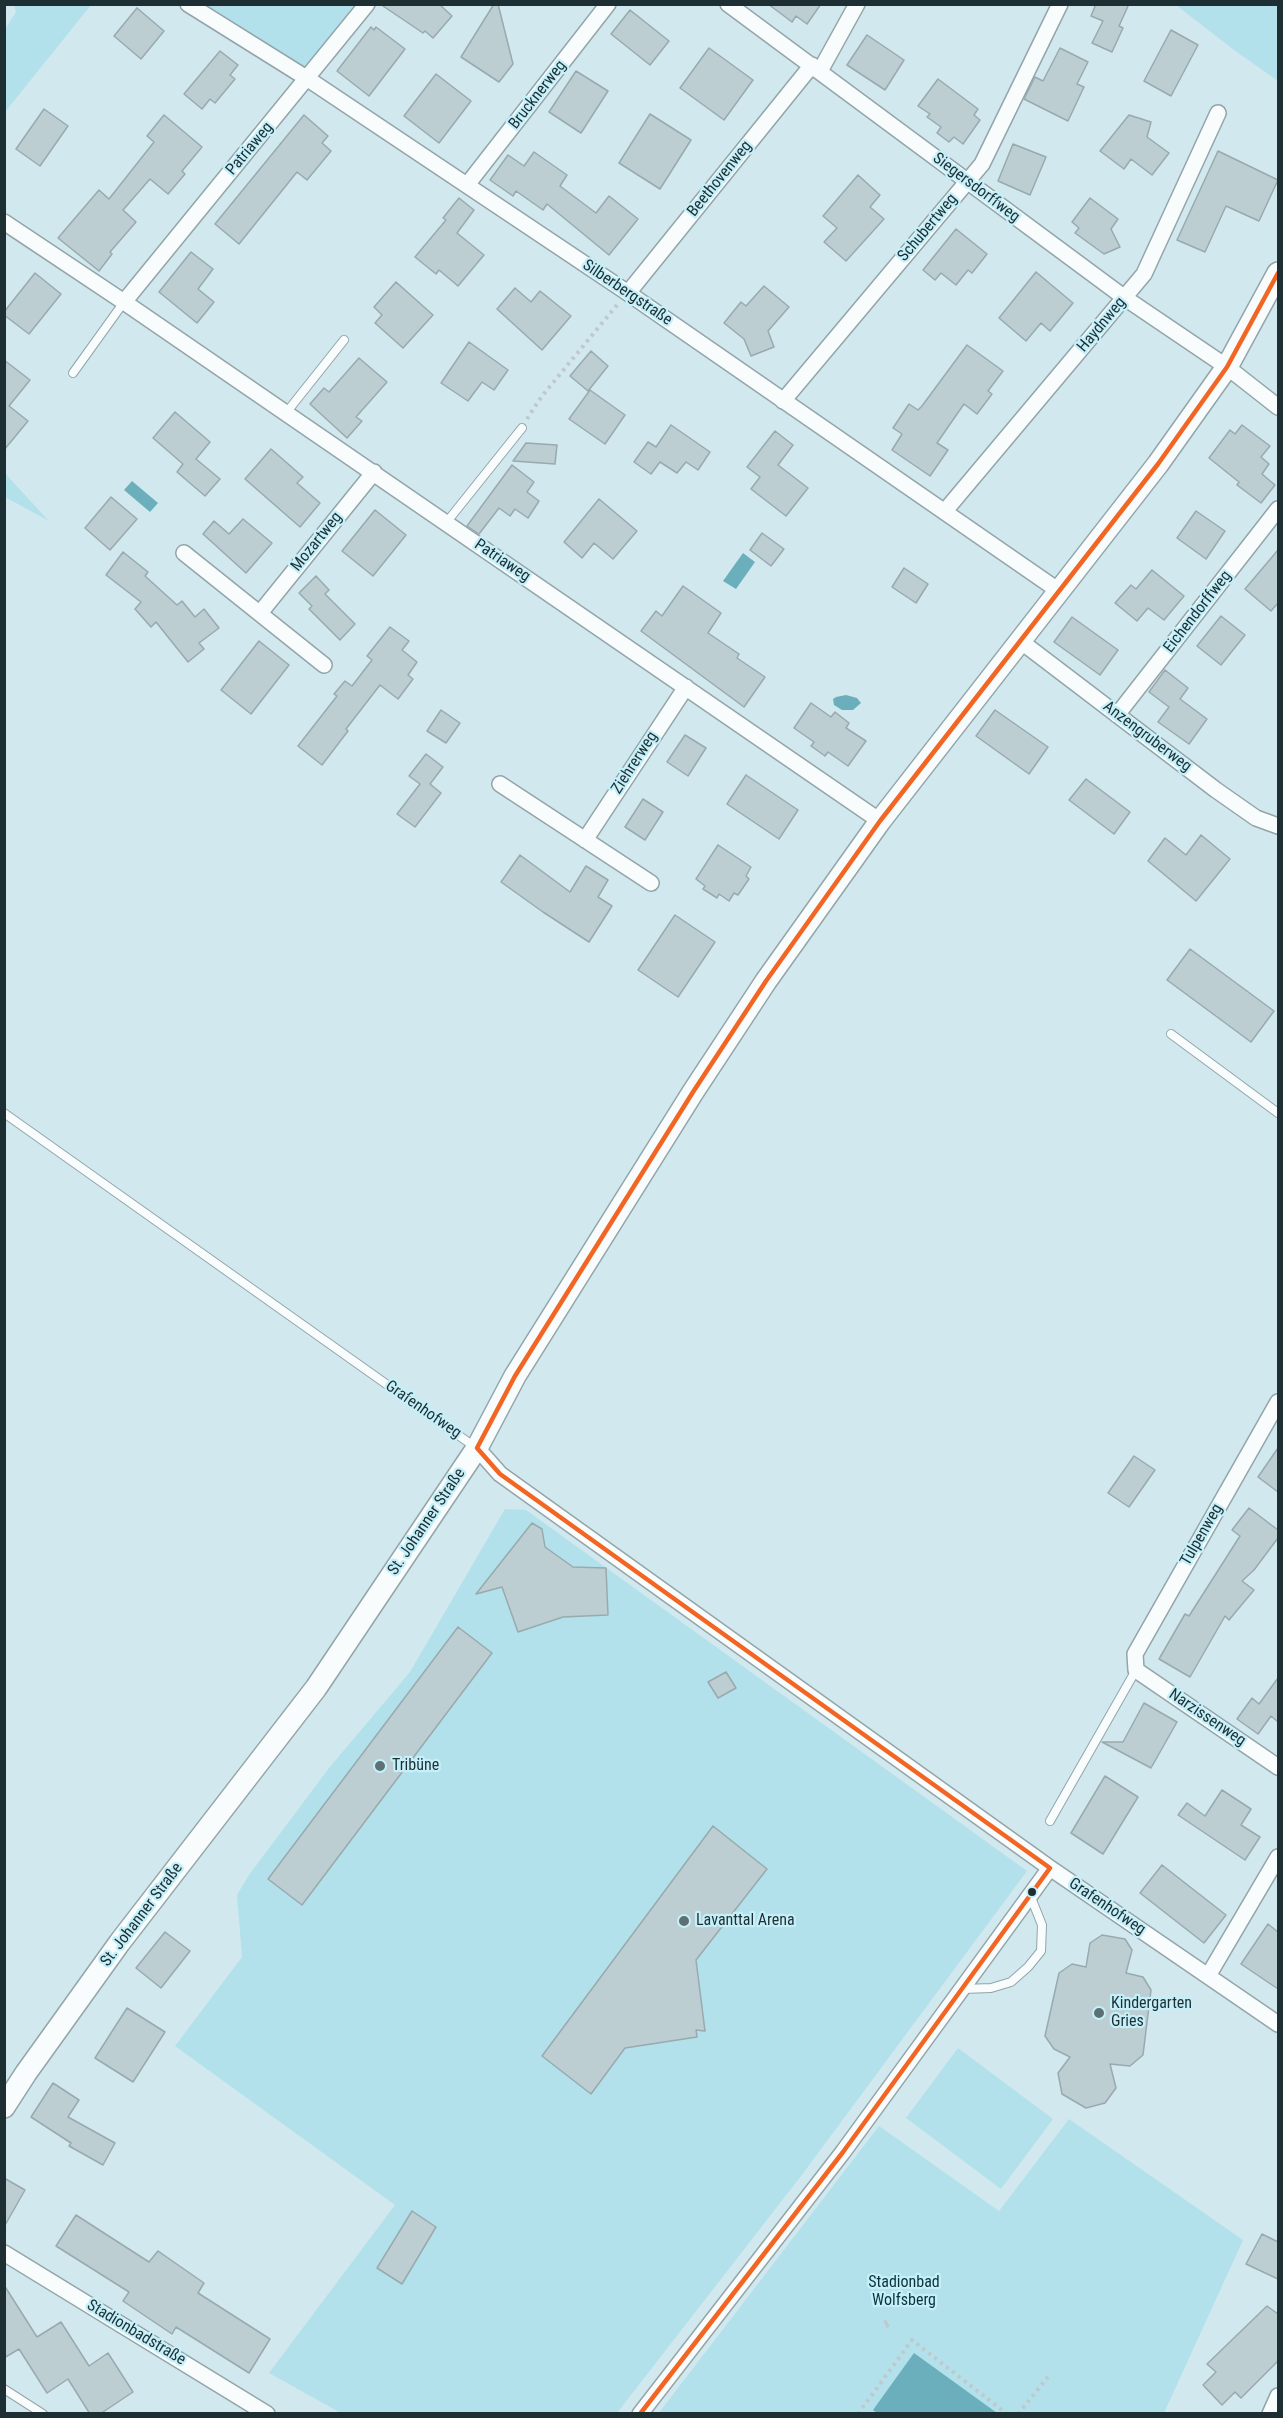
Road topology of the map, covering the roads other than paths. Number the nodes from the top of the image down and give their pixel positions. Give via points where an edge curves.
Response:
1 (188, 4) edge
2 (367, 4) edge
3 (608, 4) edge
4 (728, 4) edge
5 (857, 4) edge
6 (1060, 4) edge
7 (816, 68) junction
8 (308, 79) junction
9 (1218, 113) dead end
10 (967, 181) junction
11 (467, 185) junction
12 (4, 222) edge
13 (1278, 273) edge
14 (628, 293) junction
15 (1125, 298) junction
16 (124, 302) junction
17 (344, 340) dead end
18 (1227, 367) junction
19 (73, 373) dead end
20 (783, 401) junction
21 (1278, 407) edge
22 (286, 412) junction
23 (522, 428) road end
24 (374, 472) junction
25 (1278, 509) edge
26 (945, 511) junction
27 (446, 523) junction
28 (184, 553) dead end
29 (1059, 591) junction
30 (260, 613) junction
31 (1019, 640) junction
32 (324, 665) dead end
33 (686, 687) junction
34 (1117, 715) junction
35 (500, 784) dead end
36 (880, 821) junction
37 (1278, 826) edge
38 (585, 840) junction
39 (651, 883) dead end
40 (1171, 1034) dead end
41 (4, 1113) edge
42 (1278, 1113) edge
43 (1278, 1402) edge
44 (477, 1448) junction
45 (1136, 1670) junction
46 (1278, 1767) edge
47 (1050, 1821) dead end
48 (1278, 1857) edge
49 (1050, 1868) junction
50 (1030, 1895) junction
51 (1208, 1976) junction
52 (963, 1989) junction
53 (1278, 2024) edge
54 (4, 2107) edge
55 (4, 2253) edge
56 (4, 2389) edge
57 (1278, 2397) edge
58 (43, 2414) edge
59 (267, 2414) edge
60 (640, 2414) edge
61 (1270, 2414) edge

1 - 8 street, Silberbergstraße
2 - 8 street, Patriaweg
3 - 11 street, Brucknerweg
4 - 7 street, Siegersdorffweg
5 - 7 street, Beethovenweg
6 - 10 street, Schubertweg via 982,164
7 - 10 street, Siegersdorffweg
7 - 14 street, Beethovenweg
8 - 11 street, Silberbergstraße
8 - 16 street, Patriaweg
9 - 15 street, Haydnweg via 1144,274
10 - 15 street, Siegersdorffweg
10 - 20 street, Schubertweg
11 - 14 street, Silberbergstraße
12 - 16 street, Patriaweg
13 - 18 street, St. Johanner Straße
14 - 20 street, Silberbergstraße
15 - 18 street, Siegersdorffweg
15 - 26 street, Haydnweg
16 - 19 lane
16 - 22 street, Patriaweg
17 - 22 lane
18 - 21 street, Siegersdorffweg
18 - 29 street, St. Johanner Straße
20 - 26 street, Silberbergstraße
22 - 24 street, Patriaweg
23 - 27 lane
24 - 27 street, Patriaweg
24 - 30 street, Mozartweg
25 - 34 street, Eichendorffweg
26 - 29 street, Silberbergstraße
27 - 33 street, Patriaweg
28 - 30 street
29 - 31 street, St. Johanner Straße
30 - 32 street
31 - 34 street, Anzengruberweg
31 - 36 street, St. Johanner Straße
33 - 36 street, Patriaweg
33 - 38 street, Ziehrerweg
34 - 37 street, Anzengruberweg via 1256,818
35 - 38 street
36 - 44 street, St. Johanner Straße via 693,1092 515,1376
38 - 39 street
40 - 42 lane
41 - 44 lane, Grafenhofweg
43 - 45 street, Tulpenweg via 1134,1653
44 - 49 street, Grafenhofweg via 500,1474
44 - 54 street, St. Johanner Straße via 316,1688 120,1942
45 - 46 street, Narzissenweg
45 - 47 lane
48 - 51 street
49 - 50 street
49 - 51 street, Grafenhofweg
50 - 52 street
50 - 52 lane via 1042,1925 1041,1952 1011,1982 991,1988
51 - 53 street, Grafenhofweg
52 - 60 street via 843,2152
55 - 59 street, Stadionbadstraße
56 - 58 lane
57 - 61 street

